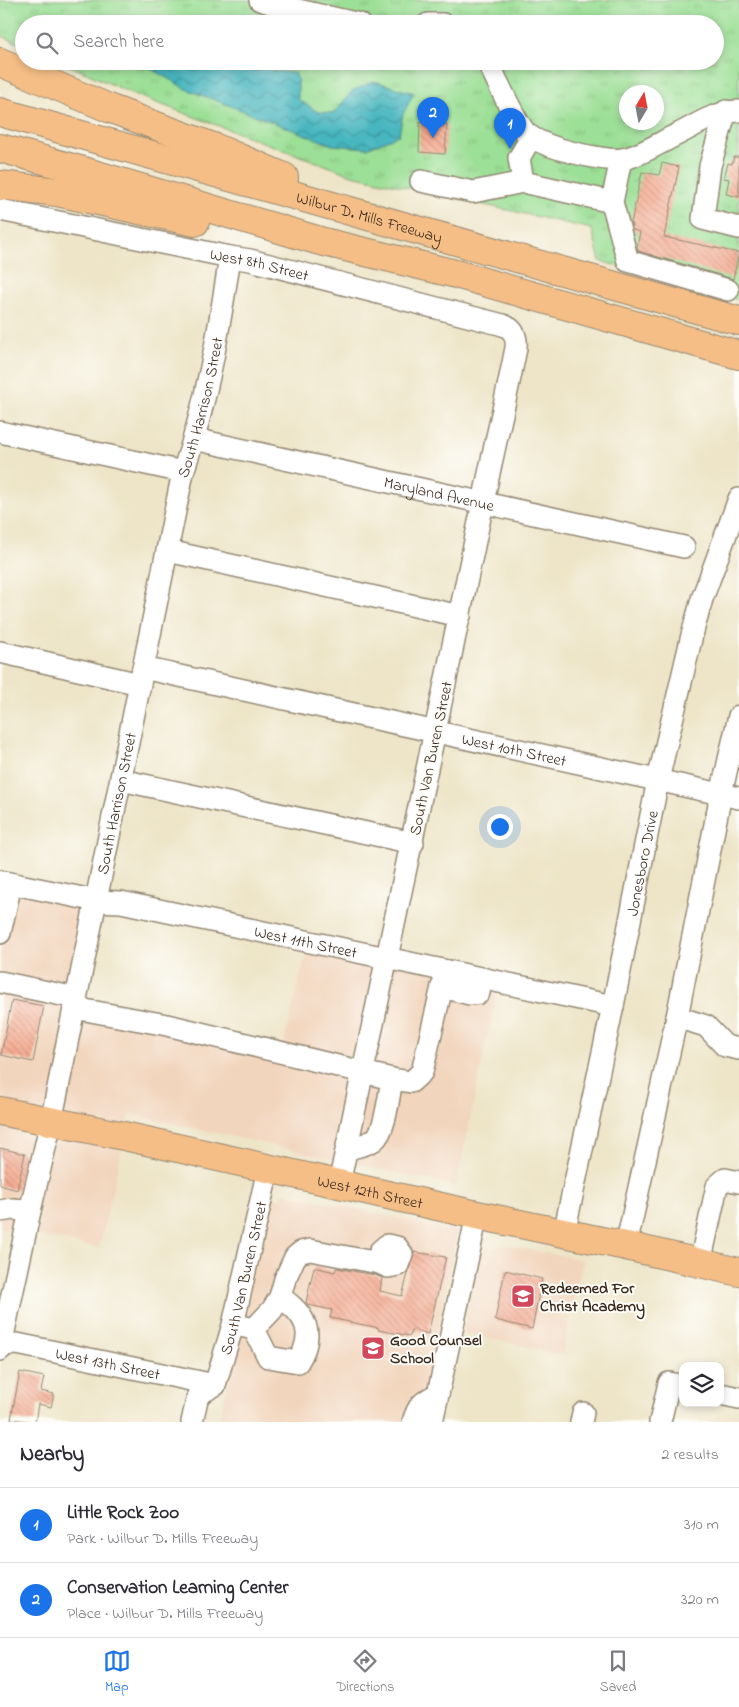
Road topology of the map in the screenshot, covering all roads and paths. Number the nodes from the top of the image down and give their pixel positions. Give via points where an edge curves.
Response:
1 (260, 0) edge
2 (320, 15) edge
3 (0, 62) edge
4 (15, 68) edge
5 (19, 70) edge
6 (492, 70) edge
7 (733, 111) edge
8 (0, 112) edge
9 (531, 137) junction
10 (0, 148) edge
11 (621, 159) junction
12 (421, 181) dead end
13 (523, 182) junction
14 (0, 185) edge
15 (612, 202) junction
16 (0, 210) edge
17 (388, 222) junction
18 (739, 228) edge
19 (320, 241) junction
20 (230, 257) junction
21 (728, 290) dead end
22 (739, 320) edge
23 (514, 333) joint
24 (739, 356) edge
25 (0, 432) edge
26 (194, 439) junction
27 (183, 472) junction
28 (739, 499) edge
29 (483, 503) junction
30 (684, 547) dead end
31 (168, 551) junction
32 (460, 616) junction
33 (0, 652) edge
34 (142, 676) junction
35 (739, 716) edge
36 (436, 732) junction
37 (121, 780) junction
38 (658, 780) junction
39 (730, 796) edge
40 (413, 843) junction
41 (6, 883) edge
42 (97, 901) junction
43 (0, 933) edge
44 (388, 959) junction
45 (445, 979) junction
46 (0, 982) edge
47 (75, 1003) junction
48 (613, 1006) junction
49 (677, 1017) junction
50 (739, 1049) edge
51 (364, 1072) junction
52 (392, 1079) junction
53 (0, 1111) edge
54 (51, 1122) junction
55 (347, 1148) junction
56 (268, 1169) junction
57 (739, 1182) edge
58 (339, 1184) junction
59 (0, 1211) edge
60 (30, 1211) junction
61 (476, 1215) junction
62 (564, 1233) junction
63 (626, 1246) junction
64 (379, 1263) dead end
65 (700, 1263) junction
66 (739, 1272) edge
67 (280, 1297) junction
68 (233, 1325) junction
69 (254, 1329) junction
70 (0, 1347) edge
71 (215, 1385) junction
72 (676, 1385) edge
73 (438, 1394) junction
74 (724, 1395) edge
75 (739, 1398) edge
76 (192, 1422) edge
77 (413, 1422) edge
78 (432, 1422) edge
79 (660, 1422) edge

1 - 2 street
3 - 4 main road
5 - 17 main road via 216,148
6 - 9 street via 518,121
7 - 11 street via 712,116
7 - 18 street via 710,166 703,219
8 - 17 main road, Wilbur D. Mills Freeway
9 - 11 street via 567,151 603,159
9 - 13 street via 520,158
10 - 19 main road, Wilbur D. Mills Freeway
11 - 15 street
12 - 13 street via 473,192
13 - 15 street
14 - 19 main road via 57,192 159,213 260,239
15 - 21 street via 628,261
16 - 20 street, West 8th Street
17 - 22 main road, Wilbur D. Mills Freeway
19 - 24 main road, Wilbur D. Mills Freeway via 456,274
20 - 23 street, West 8th Street via 301,272 503,325
20 - 26 street, South Harrison Street via 219,331
23 - 29 street, South Van Buren Street via 516,348
25 - 27 street
26 - 27 street, South Harrison Street
26 - 29 street, Maryland Avenue
27 - 31 street, South Harrison Street
28 - 38 street, Jonesboro Drive via 702,599
29 - 30 street, Maryland Avenue
29 - 32 street, South Van Buren Street
31 - 32 street
31 - 34 street, South Harrison Street
32 - 36 street, South Van Buren Street
33 - 34 street, West 10th Street
34 - 36 street, West 10th Street
34 - 37 street, South Harrison Street
35 - 39 street
36 - 38 street, West 10th Street
36 - 40 street, South Van Buren Street
37 - 40 street
37 - 42 street, South Harrison Street
38 - 39 street, West 10th Street
38 - 48 street, Jonesboro Drive
39 - 49 street
40 - 44 street, South Van Buren Street
41 - 42 street, West 11th Street
41 - 43 street
42 - 44 street, West 11th Street via 121,902
42 - 47 street, South Harrison Street
44 - 45 street, West 11th Street
44 - 51 street, South Van Buren Street
45 - 48 street, West 11th Street via 482,978
45 - 52 street via 422,1072 411,1082
46 - 47 street
47 - 51 street
47 - 54 street, South Harrison Street
48 - 62 street, Jonesboro Drive
49 - 50 street via 706,1026 725,1046
49 - 63 street
51 - 52 street
51 - 55 street, South Van Buren Street
52 - 55 street via 382,1130 375,1139
53 - 54 main road, West 12th Street
54 - 56 main road, West 12th Street
54 - 60 street, South Harrison Street
55 - 58 street, South Van Buren Street
56 - 58 main road, West 12th Street
56 - 68 street, South Van Buren Street
57 - 65 street via 725,1179 717,1186
58 - 61 main road, West 12th Street
59 - 60 street
60 - 70 street, South Harrison Street
61 - 62 main road, West 12th Street
61 - 73 street
62 - 63 main road, West 12th Street
63 - 65 main road, West 12th Street
64 - 67 street via 310,1250 301,1252 295,1257
65 - 66 main road, West 12th Street
67 - 69 street
67 - 69 street via 294,1306 306,1323 306,1345 298,1362 268,1357
68 - 69 street
68 - 71 street, South Van Buren Street
70 - 71 street, West 13th Street via 17,1344
71 - 76 street via 198,1395
72 - 79 street
73 - 77 street via 420,1405
73 - 78 street
74 - 75 street

